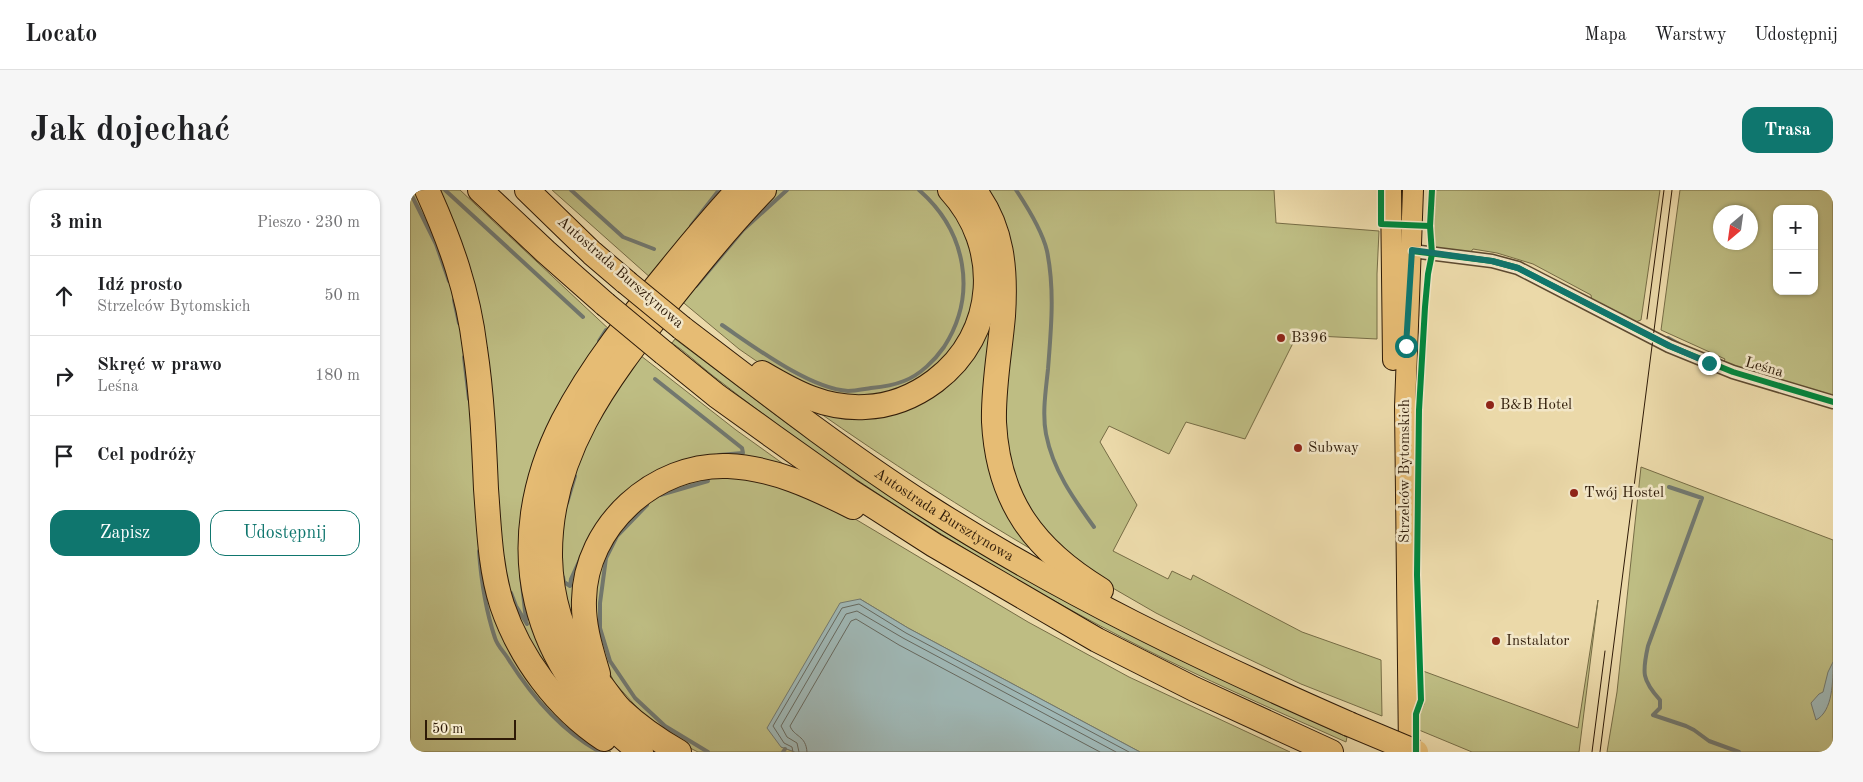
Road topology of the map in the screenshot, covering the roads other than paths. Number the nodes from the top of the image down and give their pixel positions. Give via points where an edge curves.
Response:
1 (427, 190) edge
2 (480, 190) edge
3 (527, 190) edge
4 (738, 190) edge
5 (764, 190) edge
6 (950, 190) edge
7 (974, 190) edge
8 (1391, 190) edge
9 (1414, 190) edge
10 (1412, 250) junction
11 (682, 328) junction
12 (1833, 402) edge
13 (934, 545) junction
14 (1178, 645) junction
15 (601, 685) junction
16 (626, 752) edge
17 (641, 752) edge
18 (679, 752) edge
19 (1331, 752) edge
20 (1396, 752) edge
21 (1409, 752) edge
22 (1416, 752) edge

1 - 16 highway via 450,242 469,313 479,382 492,552 502,605 518,641 540,677 580,720
2 - 13 highway, Autostrada Bursztynowa, bridge via 605,304 718,396 850,491
3 - 11 highway, Autostrada Bursztynowa, bridge via 592,252
4 - 17 highway via 658,283 595,368 552,447 535,506 532,570 539,612 551,646 581,696 608,725
5 - 15 highway via 625,357 592,408 569,454 553,510 550,575 554,599 571,646
6 - 11 highway via 975,227 983,251 985,302 961,356 946,373 910,397 866,407 832,405 799,394
7 - 14 highway via 997,232 1003,257 1004,304 994,422 998,456 1009,493 1028,526 1050,553 1073,573 1144,616
8 - 20 main road, Strzelców Bytomskich
9 - 10 main road, Strzelców Bytomskich
10 - 12 street, Leśna via 1492,261 1518,268 1670,346 1733,372
10 - 21 main road, Strzelców Bytomskich via 1405,417
11 - 14 highway, Autostrada Bursztynowa via 823,436 924,505 1025,566
13 - 15 highway via 826,494 761,470 726,466 690,470 663,480 621,512 601,539 590,564 584,620
13 - 19 highway, Autostrada Bursztynowa via 1097,640
14 - 22 highway, Autostrada Bursztynowa, bridge
15 - 18 highway via 620,709

